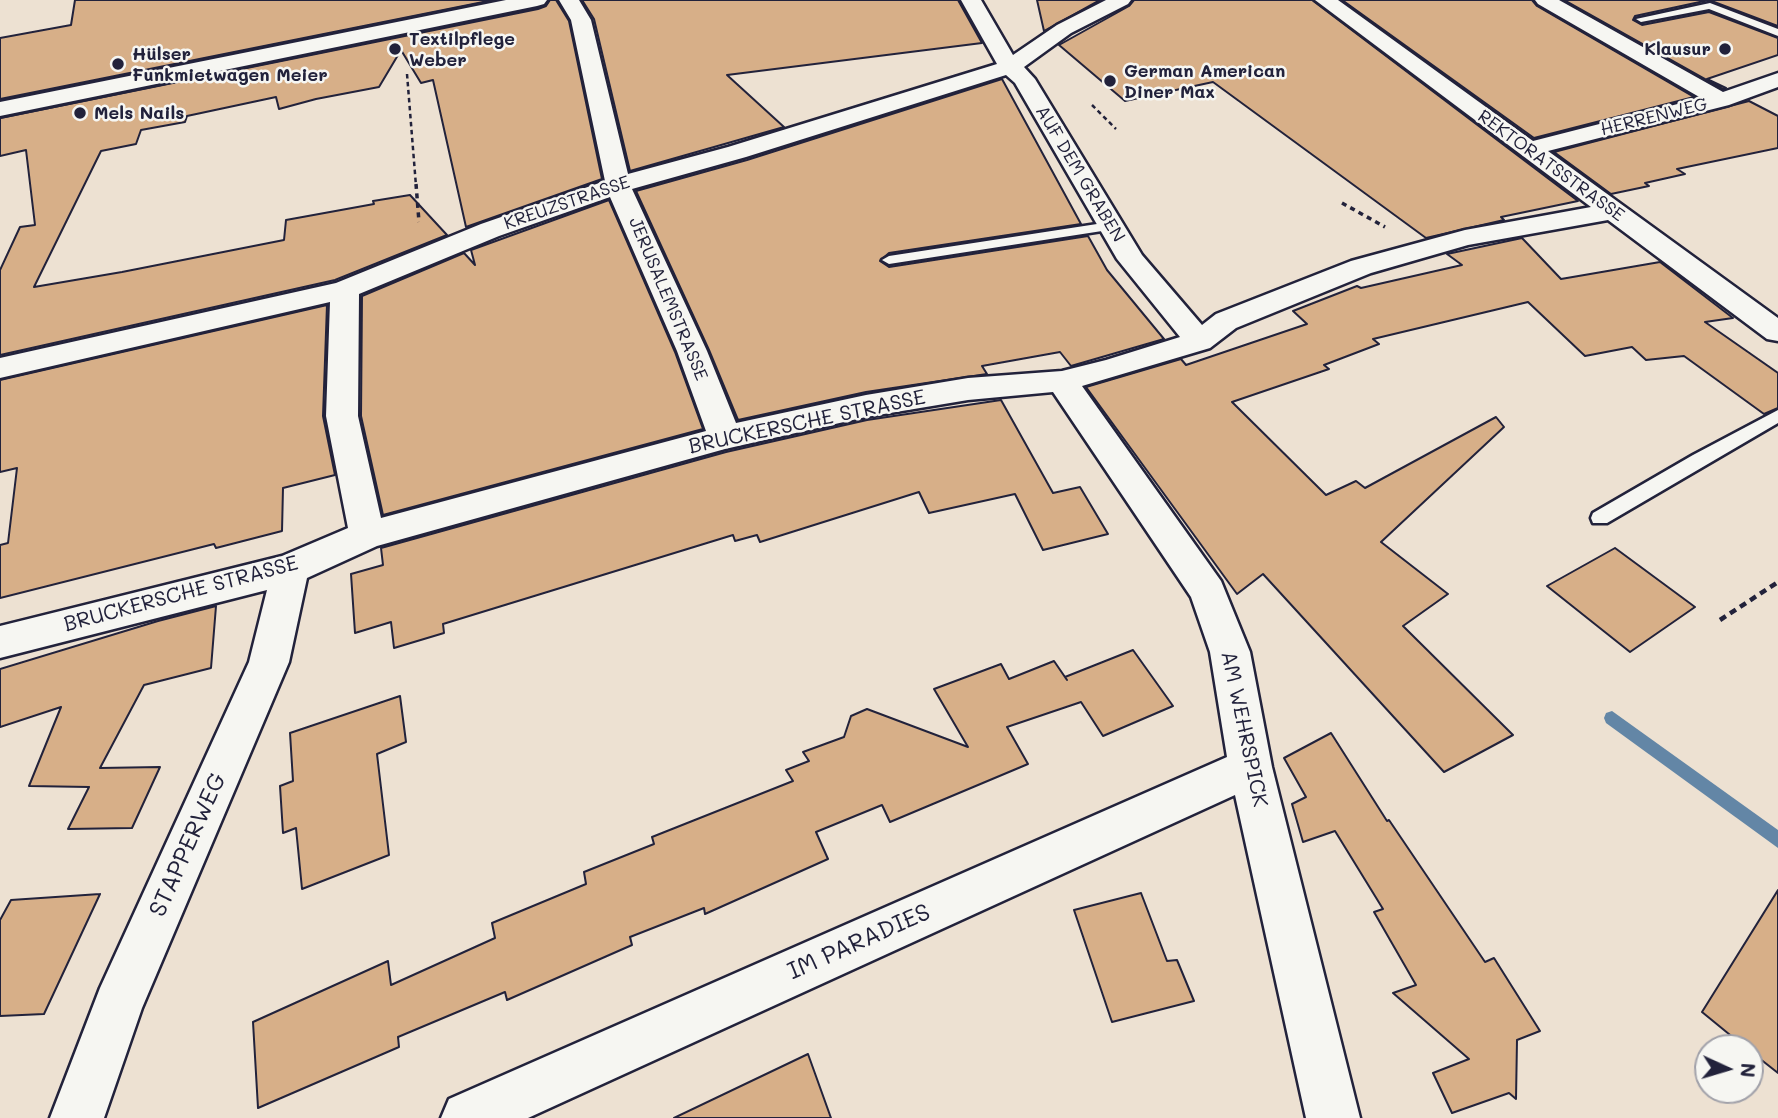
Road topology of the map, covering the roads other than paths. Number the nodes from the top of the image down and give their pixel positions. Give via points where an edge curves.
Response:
1 (537, 0) edge
2 (569, 0) edge
3 (971, 0) edge
4 (1121, 0) edge
5 (1545, 0) edge
6 (1364, 1) edge
7 (1327, 2) edge
8 (1641, 19) dead end
9 (1778, 33) edge
10 (1010, 66) junction
11 (1778, 80) edge
12 (1721, 100) junction
13 (0, 109) edge
14 (1528, 149) junction
15 (618, 185) junction
16 (1612, 211) junction
17 (1110, 226) junction
18 (889, 260) dead end
19 (345, 290) junction
20 (1778, 332) edge
21 (1199, 341) junction
22 (0, 368) edge
23 (1062, 380) junction
24 (1778, 416) edge
25 (725, 438) junction
26 (1600, 518) dead end
27 (367, 535) junction
28 (290, 569) junction
29 (0, 642) edge
30 (1250, 767) junction
31 (77, 1118) edge
32 (468, 1118) edge
33 (1333, 1118) edge

1 - 13 street
2 - 15 street, JERUSALEMSTRASSE via 581,20
3 - 10 street, AUF DEM GRABEN
4 - 10 street, KREUZSTRASSE via 1064,29
5 - 12 street
6 - 7 street
7 - 14 street, REKTORATSSTRASSE
8 - 9 lane via 1710,6
10 - 15 street, KREUZSTRASSE
10 - 17 street, AUF DEM GRABEN via 1024,79
11 - 12 street, HERRENWEG
12 - 14 street, HERRENWEG
14 - 16 street, REKTORATSSTRASSE
15 - 19 street, KREUZSTRASSE via 490,230
15 - 25 street, JERUSALEMSTRASSE
16 - 20 street, REKTORATSSTRASSE
16 - 21 street, BRUCKERSCHE STRASSE via 1465,238 1361,267 1226,321
17 - 18 lane
17 - 21 street, AUF DEM GRABEN via 1147,281
19 - 22 street, KREUZSTRASSE
19 - 27 street via 342,416
21 - 23 street, BRUCKERSCHE STRASSE
23 - 25 street, BRUCKERSCHE STRASSE via 866,406
23 - 30 street, AM WEHRSPICK via 1208,592 1230,652
24 - 26 lane
25 - 27 street, BRUCKERSCHE STRASSE
27 - 28 street, BRUCKERSCHE STRASSE
28 - 29 street, BRUCKERSCHE STRASSE
28 - 31 street, STAPPERWEG via 269,662 118,1006
30 - 32 street, IM PARADIES
30 - 33 street, AM WEHRSPICK

